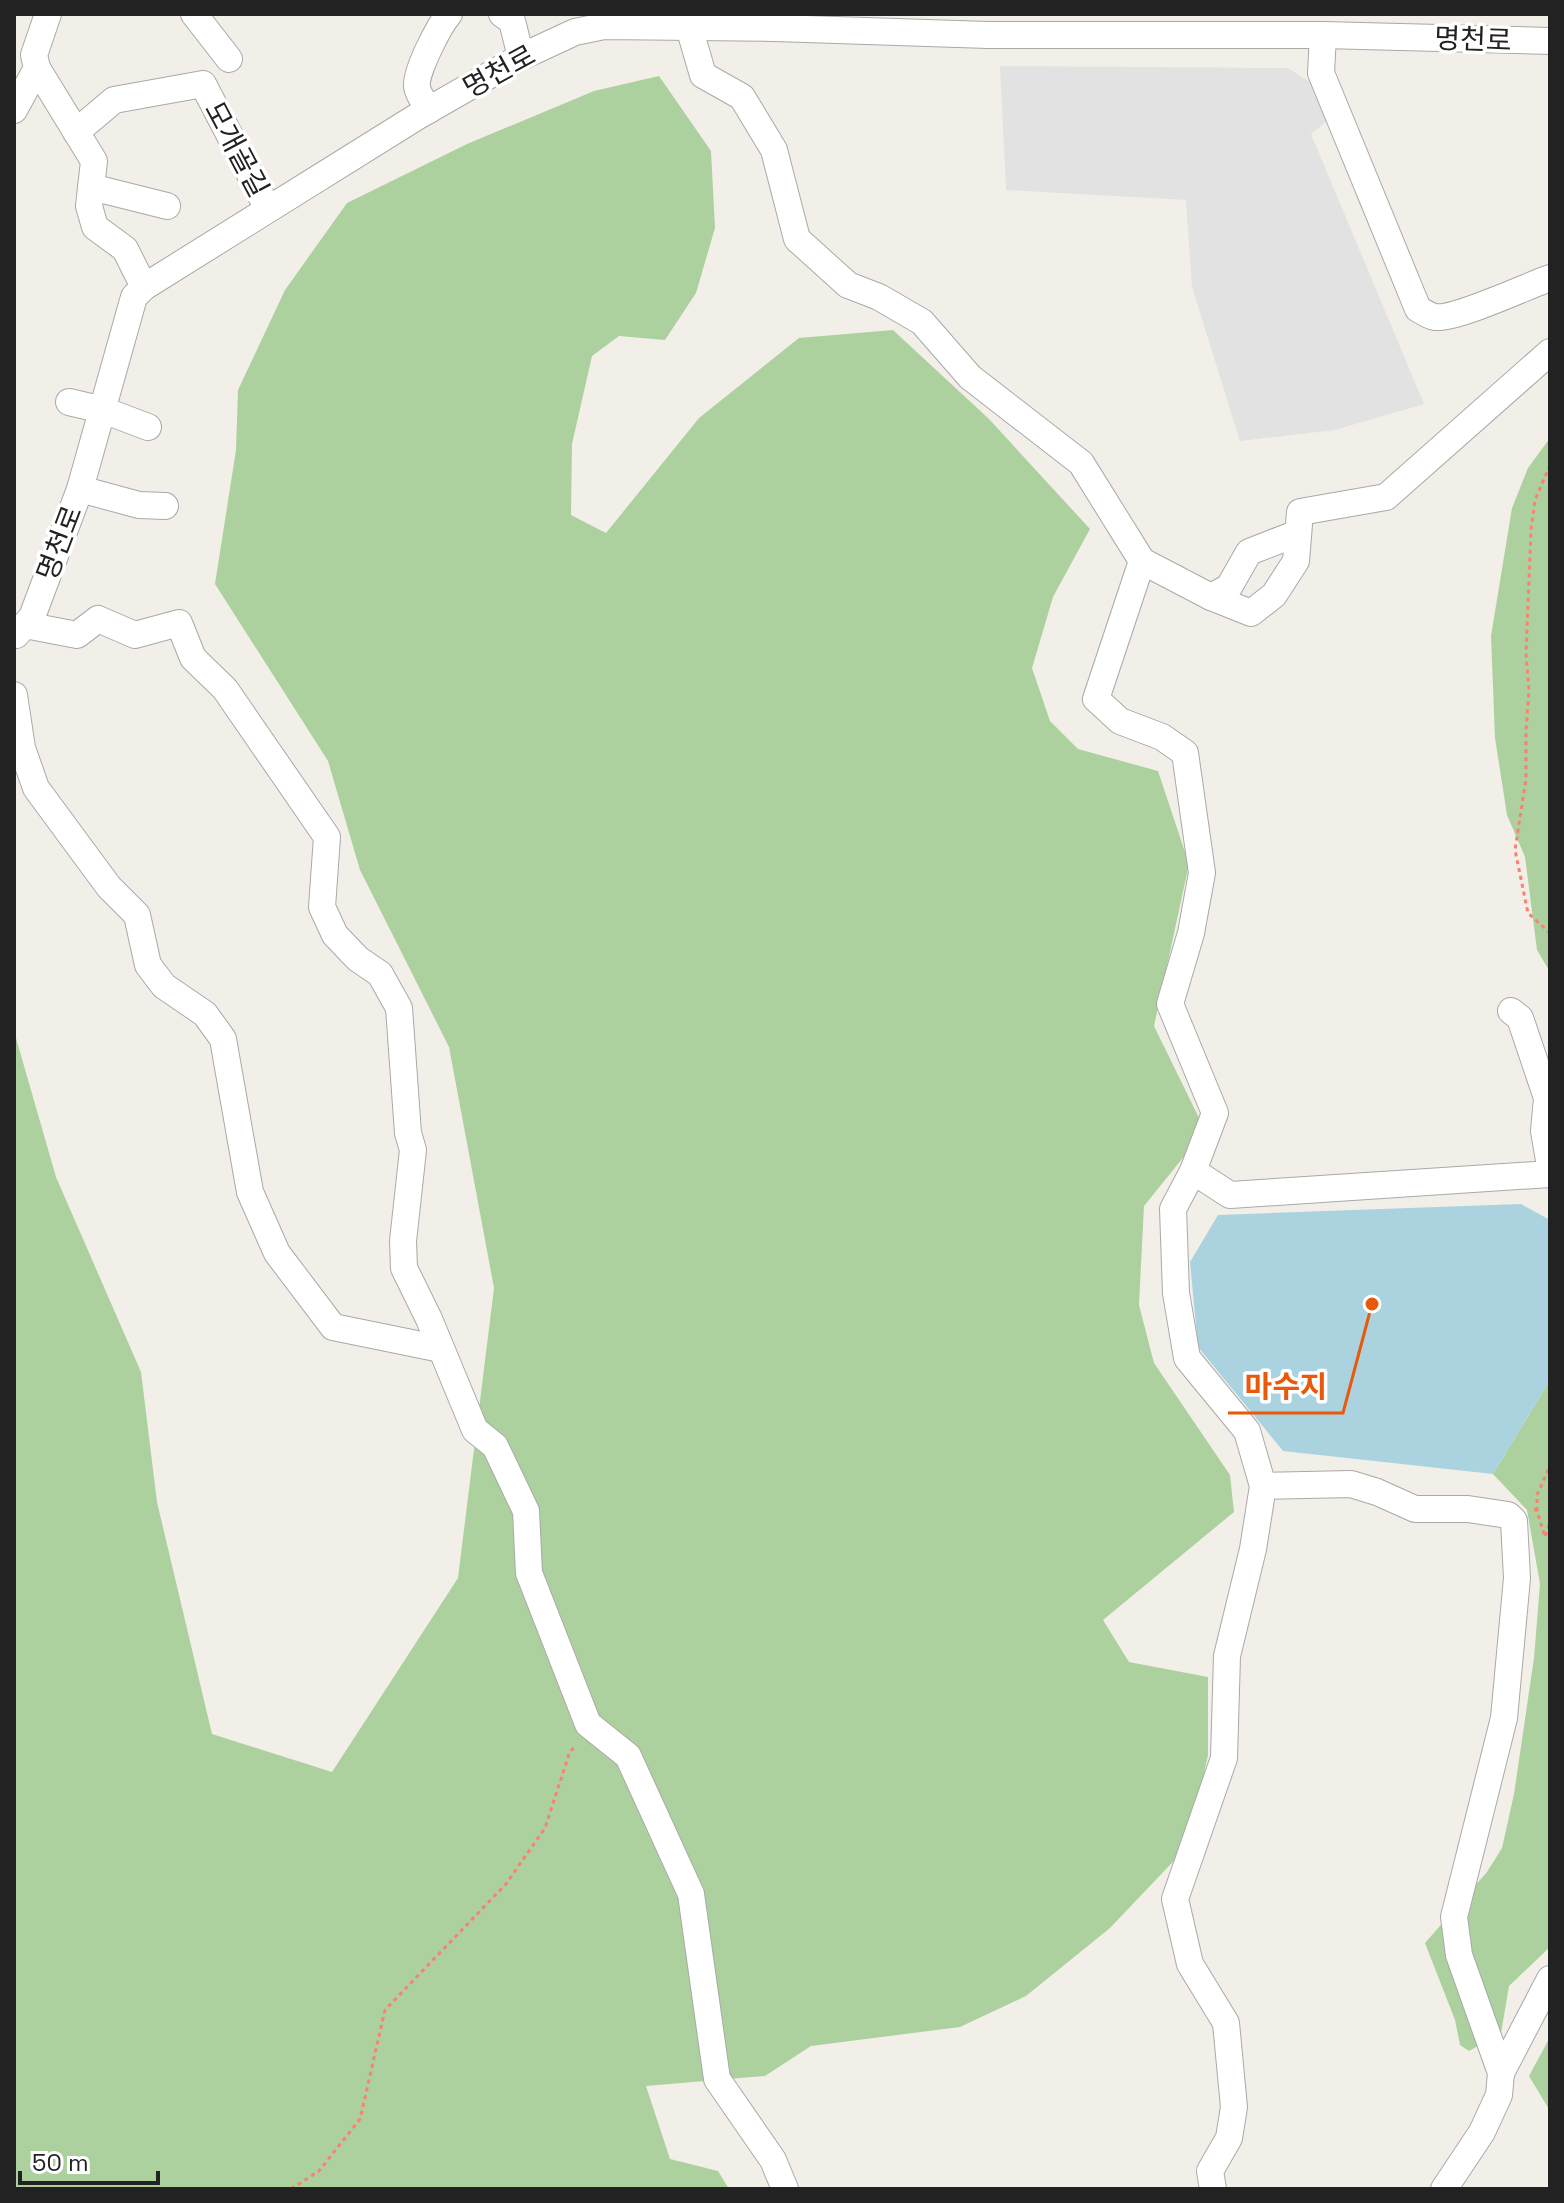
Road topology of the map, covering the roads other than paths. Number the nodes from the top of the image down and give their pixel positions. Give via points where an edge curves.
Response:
1 (48, 14) edge
2 (194, 14) edge
3 (449, 14) edge
4 (502, 14) edge
5 (953, 24) edge
6 (1040, 25) edge
7 (689, 27) junction
8 (1323, 35) junction
9 (1550, 41) edge
10 (521, 57) junction
11 (229, 59) dead end
12 (37, 68) junction
13 (14, 110) edge
14 (429, 110) junction
15 (76, 132) junction
16 (91, 187) junction
17 (167, 206) dead end
18 (268, 209) junction
19 (1550, 278) edge
20 (144, 287) junction
21 (1550, 352) edge
22 (69, 402) dead end
23 (103, 410) junction
24 (148, 427) dead end
25 (80, 489) junction
26 (165, 506) dead end
27 (1298, 533) junction
28 (1142, 561) junction
29 (1211, 597) junction
30 (21, 620) edge
31 (14, 695) edge
32 (1511, 1011) dead end
33 (1550, 1166) edge
34 (1193, 1171) junction
35 (1550, 1174) edge
36 (441, 1349) junction
37 (1263, 1486) junction
38 (1550, 1979) edge
39 (1501, 2073) junction
40 (785, 2189) edge
41 (1213, 2189) edge
42 (1444, 2189) edge

1 - 12 street via 34,55
2 - 11 street, 모개골길
3 - 14 street via 429,48 416,88
4 - 10 street via 512,21
5 - 6 street, 명천로
5 - 7 street, 명천로
6 - 8 street, 명천로
7 - 10 street, 명천로 via 604,26 575,32
7 - 28 street via 703,75 742,97 774,150 797,239 848,285 922,322 970,377 1081,463
8 - 9 street, 명천로
8 - 19 street via 1321,73 1418,309 1443,317
10 - 14 street, 명천로
12 - 13 street
12 - 15 street
14 - 18 street, 명천로
15 - 16 street via 94,161
15 - 18 street, 모개골길 via 114,100 203,84
16 - 17 street
16 - 20 street via 95,227 125,249
18 - 20 street, 명천로
20 - 23 street, 명천로 via 134,297
21 - 27 street via 1386,497 1300,512
22 - 23 street
23 - 24 street
23 - 25 street, 명천로
25 - 26 street, 명천로 via 139,505
25 - 30 street, 명천로
27 - 29 street via 1249,552 1229,587
27 - 29 street via 1296,561 1274,595 1251,613
28 - 29 street
28 - 34 street via 1096,699 1120,721 1162,737 1185,753 1202,873 1170,1004 1215,1113
30 - 36 street via 77,635 98,619 135,635 179,623 193,658 225,689 327,837 322,907 335,935 380,974 399,1008 413,1150 404,1268
31 - 36 street via 22,748 36,788 109,887 137,915 148,965 164,986 205,1014 223,1039 250,1192 277,1253 333,1327
32 - 33 street via 1520,1018 1547,1098 1544,1131
34 - 35 street via 1230,1195
34 - 37 street via 1173,1209 1176,1293 1187,1358 1247,1431
36 - 40 street via 475,1430 495,1446 526,1511 529,1573 588,1724 628,1756 691,1894 717,2079 773,2160
37 - 39 street via 1351,1484 1415,1509 1468,1509 1508,1515 1514,1521 1517,1578 1504,1718 1454,1917 1459,1955
37 - 41 street via 1227,1656 1224,1758 1175,1899 1190,1964 1226,2023 1234,2107 1229,2138 1210,2171
38 - 39 street
39 - 42 street via 1499,2095 1482,2132

